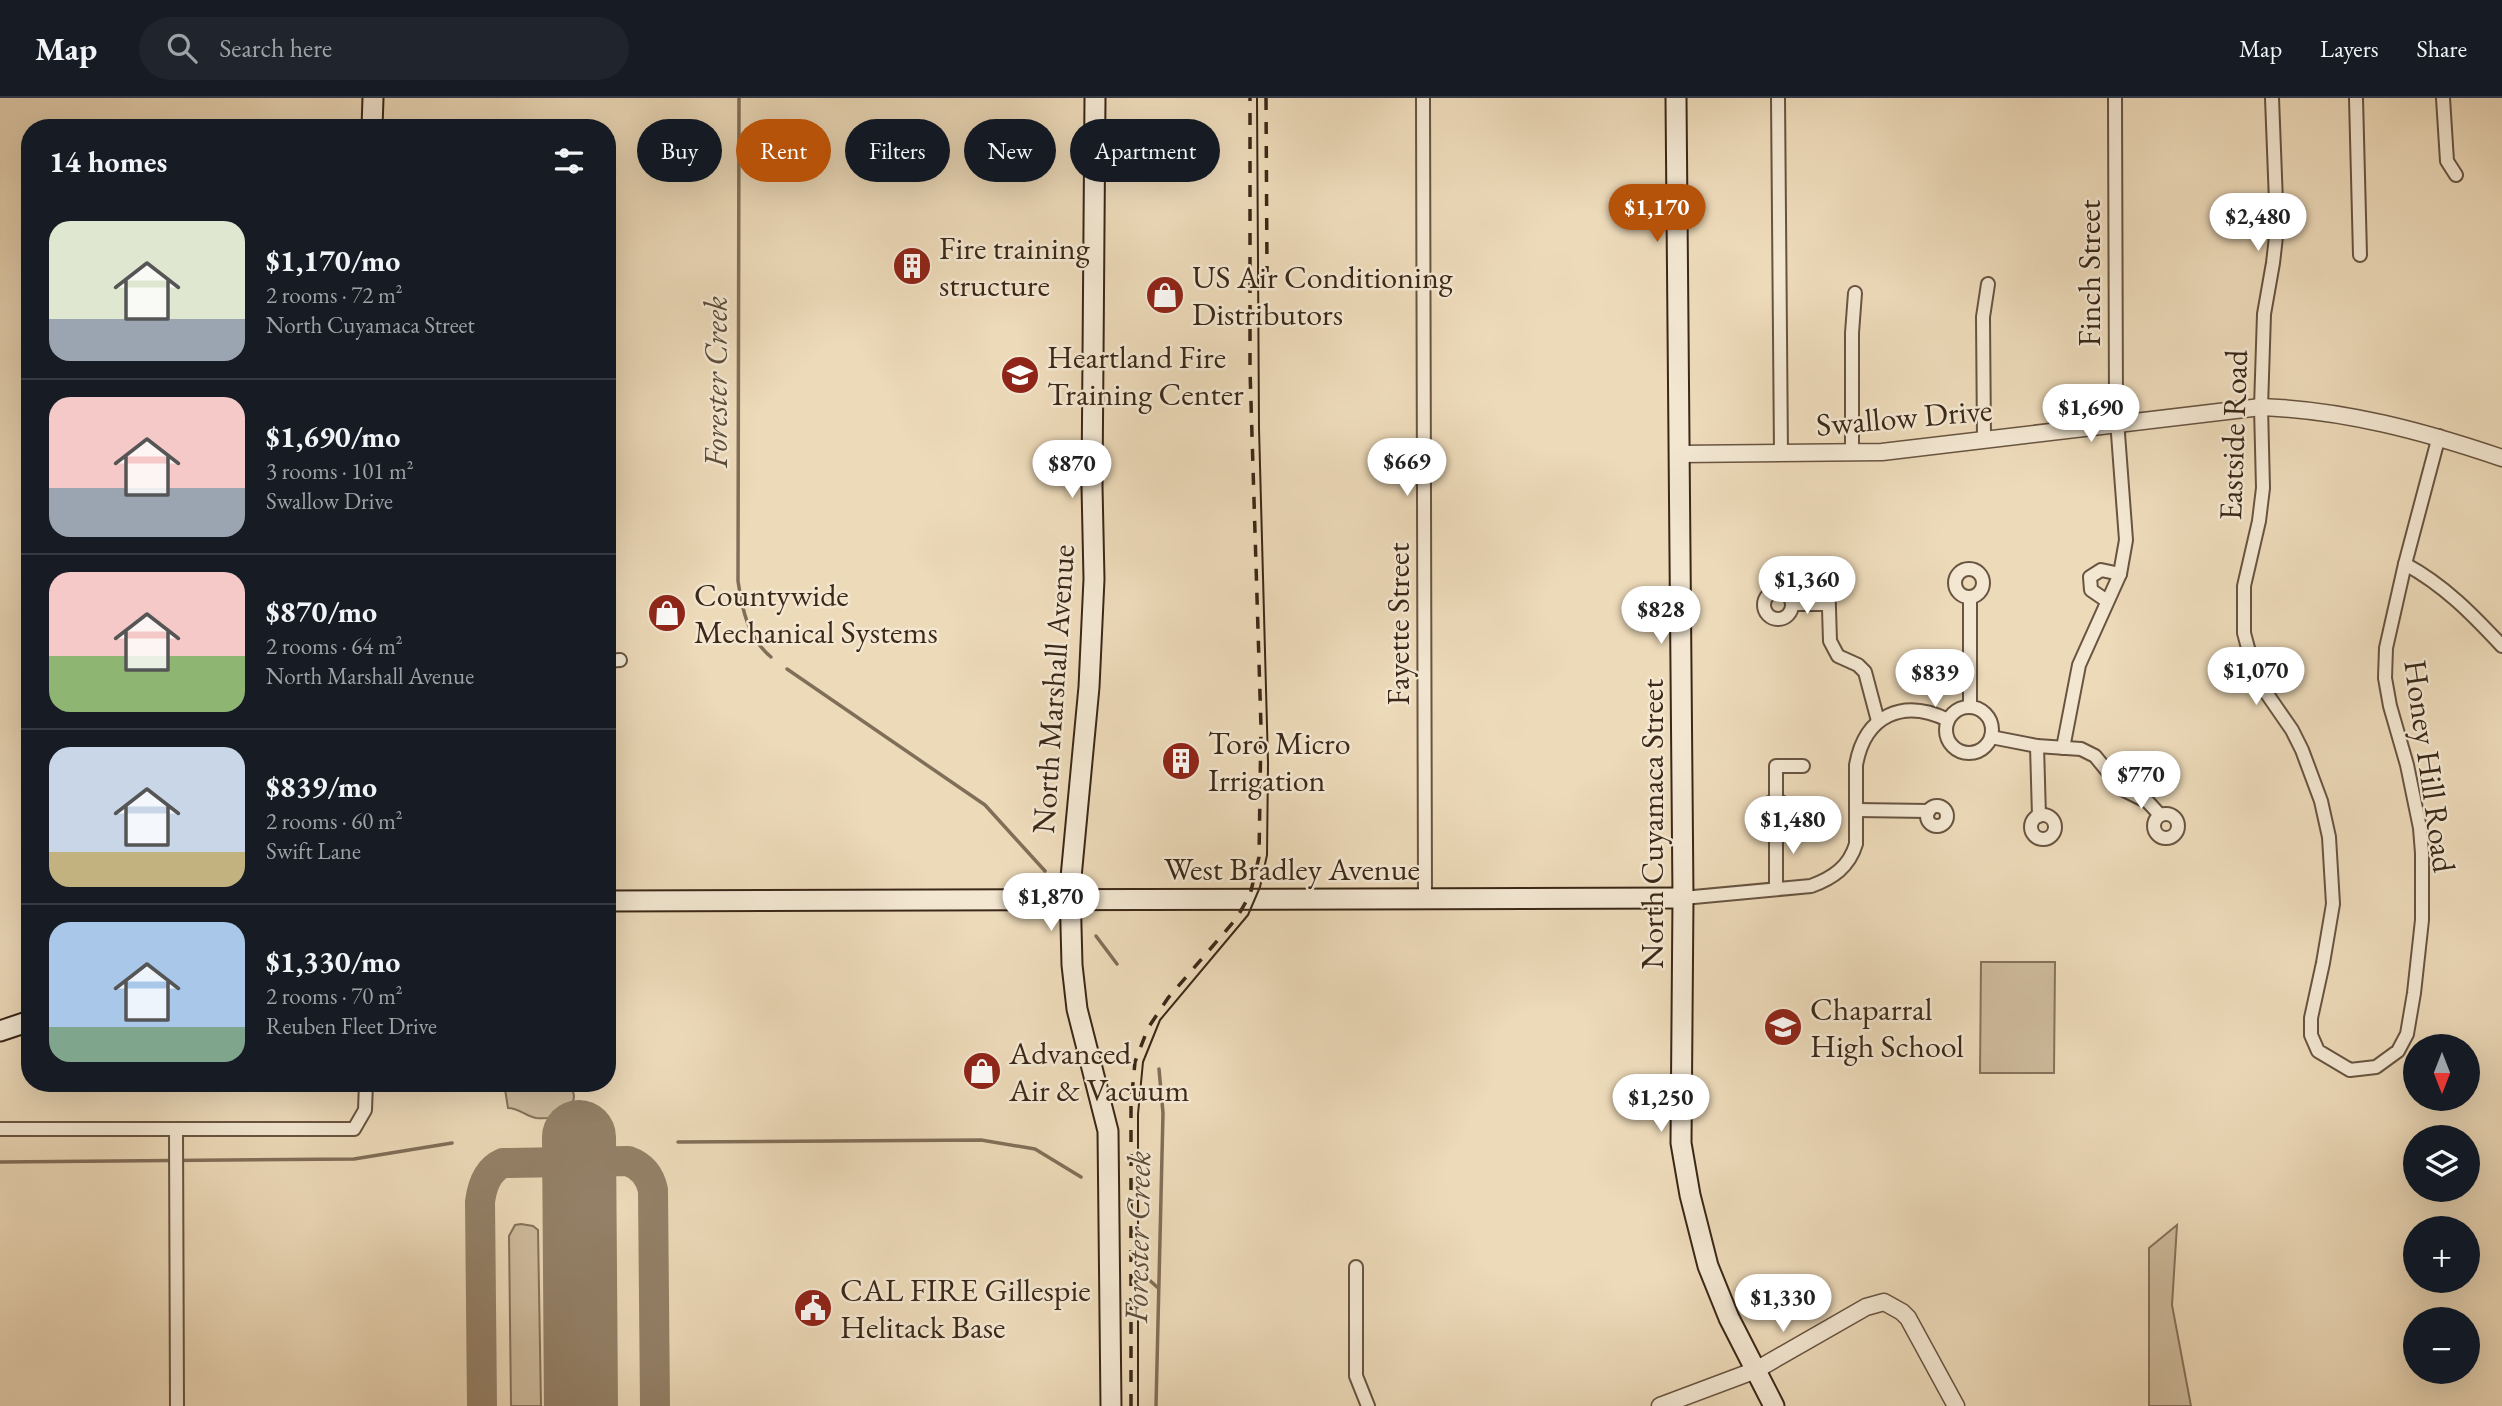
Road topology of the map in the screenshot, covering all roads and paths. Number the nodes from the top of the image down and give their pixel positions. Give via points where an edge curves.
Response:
1 (373, 98) edge
2 (1095, 98) edge
3 (1423, 98) edge
4 (1676, 98) edge
5 (1778, 98) edge
6 (2115, 98) edge
7 (2272, 98) edge
8 (2356, 98) edge
9 (2443, 98) edge
10 (372, 119) edge
11 (2456, 175) dead end
12 (2360, 255) dead end
13 (1988, 284) dead end
14 (1855, 293) dead end
15 (2261, 407) junction
16 (2117, 423) junction
17 (2439, 436) junction
18 (1984, 439) junction
19 (1852, 453) junction
20 (1680, 454) junction
21 (1781, 454) junction
22 (2502, 458) edge
23 (2405, 564) junction
24 (2120, 574) junction
25 (1828, 576) dead end
26 (1970, 597) dead end
27 (2107, 601) junction
28 (1793, 604) dead end
29 (1828, 604) junction
30 (2502, 646) edge
31 (1970, 707) junction
32 (1948, 720) junction
33 (1878, 721) junction
34 (1991, 737) junction
35 (2037, 746) junction
36 (2063, 748) junction
37 (1803, 766) dead end
38 (1857, 810) junction
39 (1929, 811) dead end
40 (2160, 815) dead end
41 (2039, 816) dead end
42 (1776, 889) junction
43 (1683, 898) junction
44 (1425, 899) junction
45 (1070, 900) junction
46 (616, 901) edge
47 (2314, 1004) joint
48 (21, 1024) edge
49 (0, 1031) edge
50 (366, 1092) edge
51 (0, 1129) edge
52 (176, 1131) junction
53 (1356, 1267) dead end
54 (1756, 1370) junction
55 (177, 1406) edge
56 (1111, 1406) edge
57 (1368, 1406) edge
58 (1660, 1406) edge
59 (1774, 1406) edge
60 (1956, 1406) edge

1 - 10 main road
2 - 45 main road, North Marshall Avenue via 1094,579
3 - 44 street, Fayette Street
4 - 20 main road, North Cuyamaca Street
5 - 21 street
6 - 16 street, Finch Street
7 - 15 street, Eastside Road via 2277,228 2264,314
8 - 12 street
9 - 11 street via 2445,154
13 - 18 street via 1983,317
14 - 19 street
15 - 16 street, Swallow Drive
15 - 17 street, Swallow Drive via 2344,414
15 - 47 street, Eastside Road via 2263,488 2244,586 2244,633 2265,691 2302,750 2329,837 2333,904
16 - 18 street, Swallow Drive
16 - 24 street, Finch Street via 2126,540
17 - 22 street, Swallow Drive
17 - 23 street, Honey Hill Road
18 - 19 street, Swallow Drive
19 - 21 street, Swallow Drive
20 - 21 street, Swallow Drive
20 - 43 main road, North Cuyamaca Street
23 - 30 street via 2464,606
23 - 47 street, Honey Hill Road via 2386,648 2385,678 2407,765 2422,853 2422,920 2407,1034 2398,1051 2384,1063 2350,1070 2318,1051 2311,1027
24 - 27 street, Finch Street
24 - 27 street via 2101,569 2090,577 2091,590
25 - 29 street
26 - 31 street
27 - 36 street, Finch Street via 2079,664
28 - 29 street
29 - 33 street via 1830,641 1838,656 1865,672
31 - 32 street via 1957,710
31 - 34 street via 1987,716
32 - 33 street via 1918,709
32 - 34 street via 1948,742 1961,752 1976,753
33 - 38 street via 1858,753
34 - 35 street
35 - 36 street
35 - 41 street
36 - 40 street via 2095,756 2122,789 2148,802
37 - 42 street via 1776,766 1776,801 1765,812 1776,823
38 - 39 street
38 - 42 street via 1856,844 1843,869 1811,886
42 - 43 street
43 - 44 main road, West Bradley Avenue
43 - 54 main road, North Cuyamaca Street via 1681,1143 1708,1266
44 - 45 main road, West Bradley Avenue
45 - 46 main road, West Bradley Avenue
45 - 56 main road, North Marshall Avenue via 1077,1009 1108,1131
48 - 49 main road
50 - 52 street via 365,1110 354,1129
51 - 52 street
52 - 55 street
53 - 57 street via 1356,1376
54 - 58 street
54 - 59 main road, North Cuyamaca Street
54 - 60 street via 1866,1307 1884,1302 1908,1318

